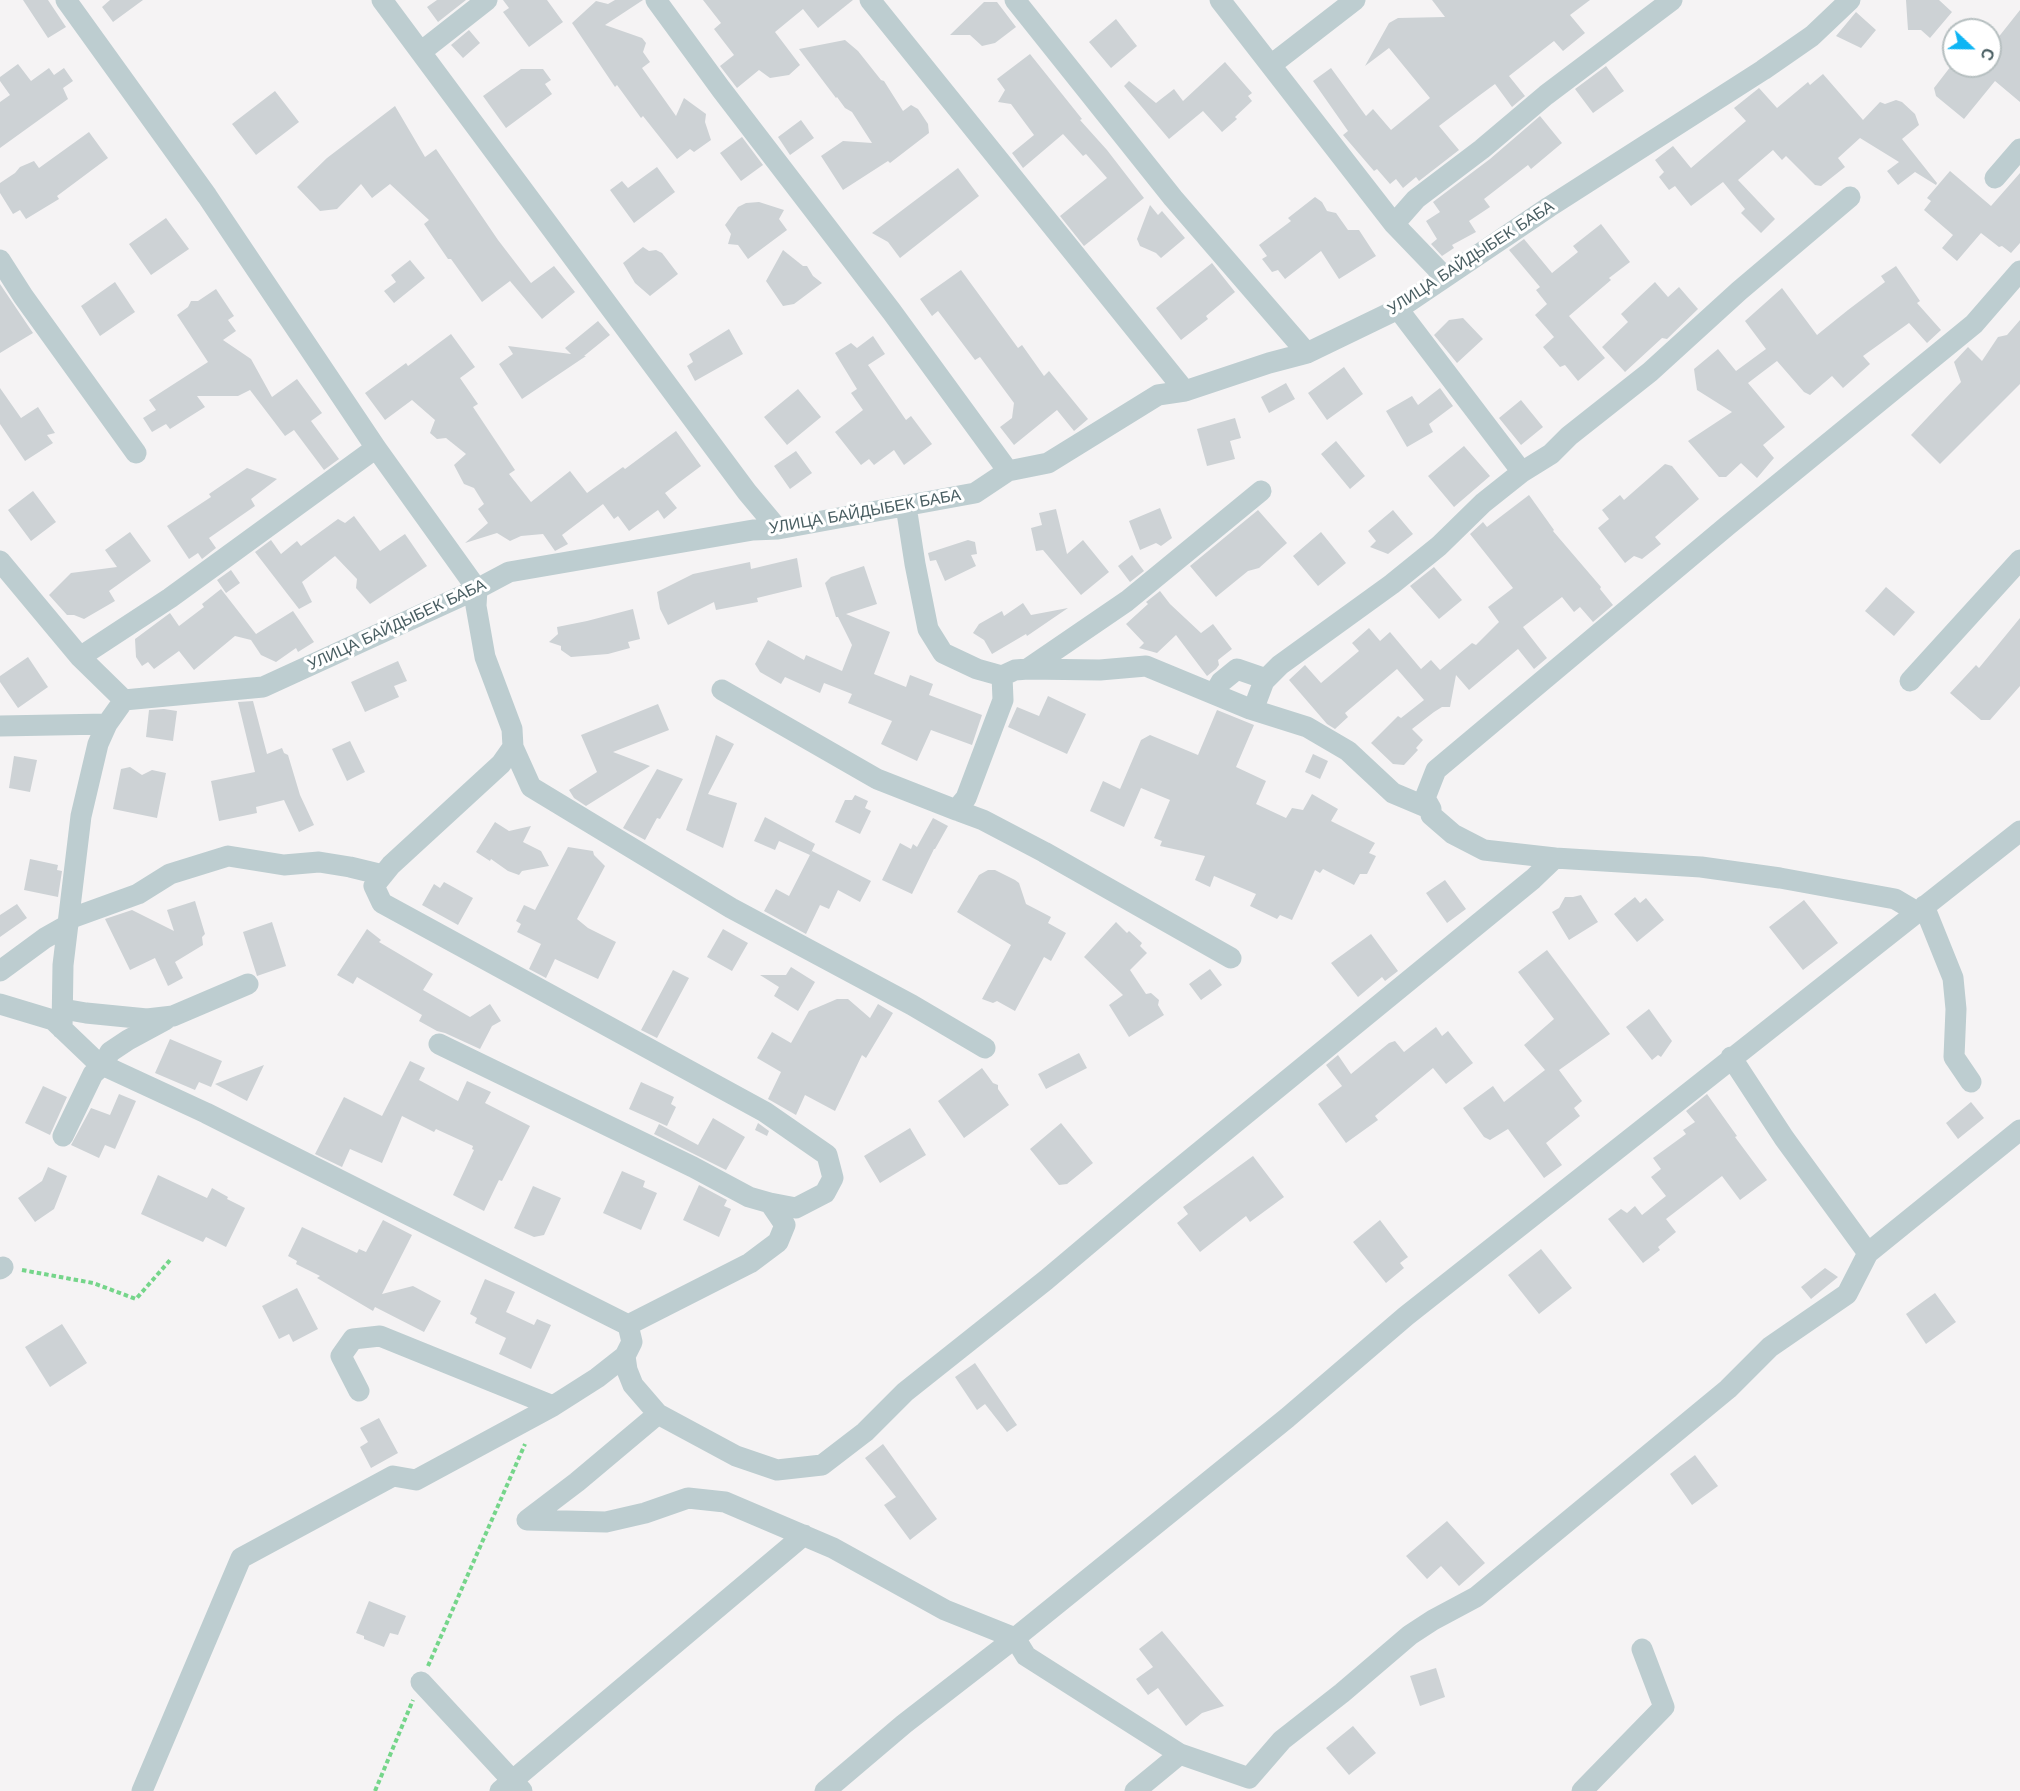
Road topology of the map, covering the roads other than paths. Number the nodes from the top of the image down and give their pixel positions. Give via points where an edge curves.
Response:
1 (66, 0) edge
2 (382, 0) edge
3 (487, 0) edge
4 (656, 0) edge
5 (870, 0) edge
6 (1015, 0) edge
7 (1220, 0) edge
8 (1355, 0) edge
9 (1672, 0) edge
10 (1850, 0) edge
11 (422, 51) junction
12 (1271, 65) junction
13 (2020, 148) edge
14 (1995, 178) dead end
15 (1850, 196) dead end
16 (1394, 224) junction
17 (0, 260) edge
18 (2020, 271) edge
19 (1445, 277) junction
20 (1398, 309) junction
21 (1307, 353) junction
22 (1185, 391) junction
23 (376, 448) junction
24 (136, 453) dead end
25 (1008, 471) junction
26 (1522, 472) junction
27 (1262, 491) dead end
28 (906, 506) junction
29 (778, 529) junction
30 (2020, 560) edge
31 (0, 561) edge
32 (477, 589) junction
33 (80, 657) junction
34 (1028, 669) junction
35 (1002, 676) junction
36 (1266, 679) junction
37 (1910, 681) dead end
38 (722, 690) dead end
39 (1214, 694) junction
40 (124, 700) junction
41 (1253, 710) junction
42 (107, 724) junction
43 (0, 726) edge
44 (513, 747) junction
45 (1431, 809) junction
46 (956, 810) junction
47 (2020, 831) edge
48 (1555, 858) junction
49 (383, 876) junction
50 (1921, 909) junction
51 (68, 922) junction
52 (1232, 958) dead end
53 (0, 971) edge
54 (248, 984) dead end
55 (0, 1004) edge
56 (173, 1016) junction
57 (62, 1019) junction
58 (439, 1044) dead end
59 (985, 1048) dead end
60 (1731, 1057) junction
61 (103, 1065) junction
62 (1971, 1082) dead end
63 (2020, 1130) edge
64 (63, 1136) dead end
65 (770, 1203) junction
66 (1868, 1253) junction
67 (628, 1325) junction
68 (625, 1356) junction
69 (359, 1391) dead end
70 (546, 1410) junction
71 (658, 1414) junction
72 (804, 1535) junction
73 (1015, 1638) junction
74 (1642, 1648) dead end
75 (421, 1682) road end
76 (1180, 1754) junction
77 (511, 1787) edge
78 (142, 1791) edge
79 (825, 1791) edge
80 (1135, 1791) edge
81 (1582, 1791) edge

1 - 23 street via 207,196
2 - 11 street
3 - 11 street
4 - 25 street
5 - 22 street
6 - 21 street via 1173,198
7 - 12 street
8 - 12 street
9 - 16 street via 1416,199
10 - 19 street, УЛИЦА БАЙДЫБЕК БАБА via 1812,36 1763,70
11 - 29 street via 681,404
12 - 16 street
13 - 14 street
15 - 26 street via 1650,372 1551,454
16 - 19 street
17 - 24 street
18 - 45 street via 1974,324 1436,770 1425,798
19 - 20 street, УЛИЦА БАЙДЫБЕК БАБА
20 - 21 street, УЛИЦА БАЙДЫБЕК БАБА
20 - 26 street
21 - 22 street, УЛИЦА БАЙДЫБЕК БАБА
22 - 25 street, УЛИЦА БАЙДЫБЕК БАБА via 1158,395 1048,463
23 - 32 street
23 - 33 street via 170,598
25 - 28 street, УЛИЦА БАЙДЫБЕК БАБА via 975,493
26 - 36 street via 1439,546
27 - 34 street via 1127,601
28 - 29 street, УЛИЦА БАЙДЫБЕК БАБА
28 - 35 street via 928,628 943,653
29 - 32 street, УЛИЦА БАЙДЫБЕК БАБА via 509,572
30 - 37 street
31 - 33 street
32 - 40 street, УЛИЦА БАЙДЫБЕК БАБА via 263,687
32 - 44 street via 485,657 512,729
33 - 40 street
34 - 35 street via 1015,669
34 - 39 street via 1146,666
35 - 46 street via 1003,700 966,798
36 - 39 street via 1237,669
36 - 41 street
38 - 46 street via 878,780
39 - 41 street
40 - 42 street
41 - 45 street via 1307,727 1348,751 1393,793
42 - 43 street
42 - 51 street via 98,744 81,816
44 - 49 street via 501,764
44 - 59 street via 531,787 731,908
45 - 48 street via 1431,815 1453,834 1484,850
46 - 52 street via 1044,852
47 - 50 street
48 - 50 street via 1701,867 1780,878 1895,899
48 - 71 street via 905,1392 865,1432 822,1465 777,1470 736,1456
49 - 51 street via 319,862 284,865 228,856 170,874 138,894 91,909
49 - 65 street via 374,886 382,903 765,1113 827,1155 833,1178 825,1193 796,1208
50 - 60 street
50 - 62 street via 1953,978 1954,1057
51 - 53 street
51 - 57 street
54 - 56 street
55 - 57 street via 53,1020
56 - 57 street via 86,1013
56 - 61 street via 110,1052
57 - 61 street
58 - 65 street via 748,1197
60 - 66 street
60 - 73 street via 1406,1316 1287,1418
61 - 64 street via 93,1074
61 - 67 street
63 - 66 street
65 - 67 street via 785,1225 778,1242 750,1263
66 - 76 street via 1847,1294 1770,1347 1728,1389 1476,1597 1410,1635 1282,1740 1249,1778
67 - 68 street via 632,1342
68 - 70 street
68 - 71 street via 633,1385
69 - 70 street via 340,1356 353,1339 380,1335
70 - 78 street via 416,1480 393,1476 241,1558
71 - 72 street via 527,1520 606,1522 688,1498 725,1502
72 - 73 street via 945,1610
72 - 77 street
73 - 76 street via 1026,1656
73 - 79 street
74 - 81 street via 1664,1707
75 - 77 street
76 - 80 street

